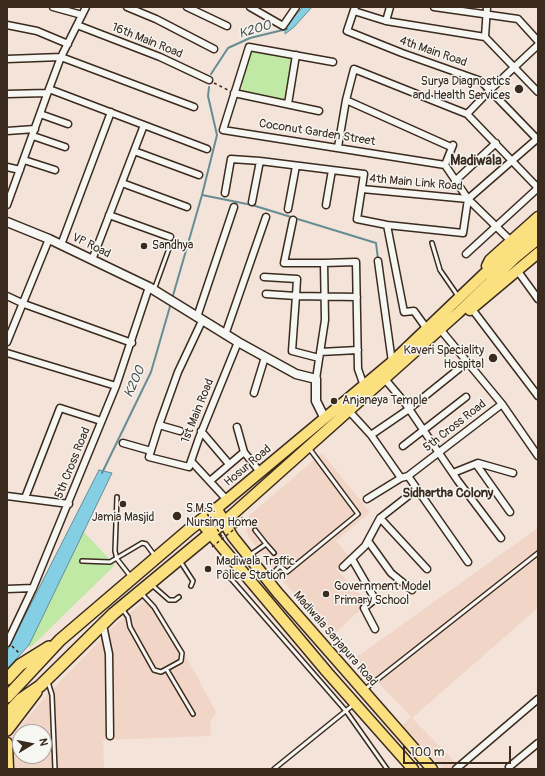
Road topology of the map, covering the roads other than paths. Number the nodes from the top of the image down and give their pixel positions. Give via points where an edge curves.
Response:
1 (54, 7) edge
2 (86, 7) edge
3 (127, 7) edge
4 (187, 7) edge
5 (250, 7) edge
6 (296, 7) edge
7 (390, 7) edge
8 (434, 7) edge
9 (487, 7) edge
10 (355, 9) edge
11 (82, 15) junction
12 (487, 16) junction
13 (386, 21) junction
14 (7, 25) edge
15 (77, 25) junction
16 (227, 26) dead end
17 (485, 37) junction
18 (538, 41) edge
19 (68, 44) junction
20 (538, 45) edge
21 (214, 49) dead end
22 (296, 55) junction
23 (61, 57) junction
24 (7, 59) edge
25 (333, 62) dead end
26 (514, 66) junction
27 (209, 80) road end
28 (490, 89) junction
29 (48, 91) junction
30 (538, 92) edge
31 (234, 93) junction
32 (7, 94) edge
33 (346, 100) junction
34 (288, 104) junction
35 (194, 107) dead end
36 (319, 111) dead end
37 (111, 112) junction
38 (40, 114) junction
39 (467, 114) junction
40 (68, 124) dead end
41 (144, 125) junction
42 (35, 129) junction
43 (7, 130) edge
44 (33, 136) junction
45 (537, 139) edge
46 (496, 143) junction
47 (65, 147) dead end
48 (338, 147) junction
49 (207, 149) dead end
50 (134, 151) junction
51 (512, 159) junction
52 (24, 160) junction
53 (260, 161) junction
54 (445, 165) junction
55 (296, 166) junction
56 (7, 167) edge
57 (20, 170) junction
58 (55, 170) dead end
59 (332, 170) junction
60 (199, 175) dead end
61 (455, 181) junction
62 (122, 183) junction
63 (538, 188) edge
64 (362, 189) junction
65 (225, 193) dead end
66 (468, 199) junction
67 (252, 202) dead end
68 (326, 204) dead end
69 (7, 205) edge
70 (188, 207) dead end
71 (234, 207) dead end
72 (288, 209) dead end
73 (109, 215) junction
74 (538, 217) edge
75 (266, 218) dead end
76 (293, 220) dead end
77 (7, 222) edge
78 (387, 225) junction
79 (496, 226) junction
80 (538, 228) edge
81 (49, 239) junction
82 (538, 239) edge
83 (171, 240) joint
84 (511, 241) junction
85 (432, 243) dead end
86 (61, 245) junction
87 (538, 253) edge
88 (466, 254) dead end
89 (92, 260) junction
90 (378, 261) dead end
91 (324, 263) junction
92 (517, 270) junction
93 (483, 276) junction
94 (264, 277) dead end
95 (152, 288) junction
96 (266, 294) dead end
97 (7, 296) edge
98 (296, 296) junction
99 (324, 296) junction
100 (357, 297) junction
101 (459, 298) junction
102 (538, 299) edge
103 (24, 304) junction
104 (472, 309) junction
105 (458, 314) junction
106 (199, 319) junction
107 (427, 329) junction
108 (440, 329) junction
109 (225, 334) junction
110 (7, 342) edge
111 (132, 342) junction
112 (238, 342) junction
113 (358, 350) junction
114 (7, 353) edge
115 (320, 355) junction
116 (264, 357) junction
117 (392, 362) junction
118 (466, 363) junction
119 (384, 378) junction
120 (316, 379) junction
121 (116, 386) junction
122 (364, 386) junction
123 (254, 393) dead end
124 (538, 396) edge
125 (466, 397) dead end
126 (502, 404) junction
127 (409, 409) junction
128 (349, 410) junction
129 (325, 419) junction
130 (101, 421) junction
131 (159, 425) junction
132 (237, 427) dead end
133 (423, 430) junction
134 (180, 431) dead end
135 (201, 431) junction
136 (371, 435) junction
137 (123, 443) dead end
138 (403, 446) dead end
139 (309, 448) junction
140 (151, 451) junction
141 (244, 452) junction
142 (439, 452) junction
143 (538, 456) edge
144 (191, 461) junction
145 (229, 464) junction
146 (476, 464) junction
147 (260, 472) junction
148 (513, 473) dead end
149 (453, 474) junction
150 (408, 476) junction
151 (401, 478) junction
152 (210, 481) junction
153 (417, 489) junction
154 (7, 496) edge
155 (117, 497) dead end
156 (25, 498) junction
157 (367, 499) dead end
158 (227, 500) junction
159 (68, 504) junction
160 (216, 509) junction
161 (510, 512) dead end
162 (380, 518) junction
163 (200, 520) junction
164 (224, 522) junction
165 (255, 530) dead end
166 (210, 534) junction
167 (500, 538) dead end
168 (368, 540) junction
169 (266, 544) junction
170 (274, 553) dead end
171 (538, 553) edge
172 (248, 556) junction
173 (156, 558) junction
174 (117, 559) junction
175 (179, 559) junction
176 (352, 559) junction
177 (82, 561) dead end
178 (468, 562) dead end
179 (343, 567) dead end
180 (427, 569) dead end
181 (226, 573) dead end
182 (132, 578) junction
183 (266, 579) junction
184 (149, 583) junction
185 (191, 586) dead end
186 (34, 588) junction
187 (7, 589) edge
188 (140, 590) junction
189 (412, 590) dead end
190 (179, 597) dead end
191 (121, 608) junction
192 (103, 625) junction
193 (375, 629) dead end
194 (60, 640) junction
195 (8, 644) edge
196 (167, 670) junction
197 (7, 679) edge
198 (43, 683) junction
199 (363, 691) junction
200 (7, 697) edge
201 (538, 699) edge
202 (355, 703) junction
203 (346, 711) junction
204 (7, 714) edge
205 (193, 714) dead end
206 (7, 730) edge
207 (110, 736) dead end
208 (7, 743) edge
209 (538, 744) edge
210 (508, 768) edge
211 (8, 769) edge
212 (55, 769) edge
213 (274, 769) edge
214 (387, 769) edge
215 (412, 769) edge
216 (432, 769) edge
217 (456, 769) edge

1 - 11 street
2 - 11 street
3 - 21 street
4 - 16 street
5 - 6 street via 283,26
7 - 13 street
8 - 12 street
9 - 12 street
10 - 13 street
10 - 28 street, 4th Main Road via 348,31 478,79
11 - 15 street
12 - 17 street
12 - 18 street via 518,19
13 - 17 street
14 - 19 street via 37,31
15 - 19 street
15 - 27 street, 16th Main Road via 160,56
17 - 26 street
19 - 23 street
20 - 26 street
22 - 25 street
22 - 31 street, Coconut Garden Street via 249,47
22 - 34 street
23 - 24 street
23 - 29 street
23 - 35 street
26 - 28 street
26 - 30 street
28 - 39 street
28 - 45 street, 4th Main Road
29 - 32 street
29 - 37 street
29 - 38 street
31 - 34 street, Coconut Garden Street
31 - 48 street, Coconut Garden Street via 223,130
33 - 39 street via 354,69
33 - 48 street
33 - 54 street via 452,146
34 - 36 street, Coconut Garden Street
37 - 41 street
37 - 86 street
38 - 40 street
38 - 42 street
39 - 46 street
41 - 49 street
41 - 50 street
42 - 43 street
42 - 44 street
44 - 47 street
44 - 52 street
45 - 51 street
46 - 51 street
46 - 61 street
48 - 54 street, Coconut Garden Street
50 - 60 street
50 - 62 street
51 - 63 street
51 - 66 street
52 - 57 street
52 - 58 street
53 - 55 street
53 - 65 street via 231,159
53 - 67 street
54 - 61 street
55 - 59 street
55 - 72 street
56 - 57 street
57 - 69 street
59 - 64 street via 364,174
59 - 68 street
61 - 66 street
62 - 70 street
62 - 73 street
63 - 79 street
64 - 66 street, 4th Main Link Road
64 - 78 street via 357,219
66 - 78 street via 463,233
66 - 79 street
71 - 106 street
73 - 83 street
73 - 89 street
74 - 84 main road
75 - 109 street
76 - 91 street via 284,263
77 - 81 street, VP Road
78 - 107 street via 404,312 414,311
79 - 84 street
79 - 88 street
80 - 93 main road, Hosur Road
81 - 86 street, VP Road
81 - 103 street
82 - 105 main road
83 - 95 lane
84 - 93 main road via 490,260
85 - 101 lane via 440,270
86 - 89 street, VP Road
87 - 92 main road
89 - 95 street, VP Road
90 - 117 street
91 - 99 street
91 - 100 street via 356,262
92 - 102 street
92 - 104 main road
93 - 101 main road, Hosur Road
94 - 98 street via 296,279
95 - 106 street, VP Road
95 - 111 street, 5th Cross Road
96 - 98 street
97 - 103 street
98 - 99 street
98 - 115 street via 292,351
99 - 100 street
99 - 115 street
100 - 113 street
101 - 107 main road, Hosur Road
103 - 110 street
103 - 111 street
104 - 105 main road
104 - 124 street
105 - 108 main road
106 - 109 street, VP Road
106 - 131 street
107 - 117 main road, Hosur Road
108 - 118 street
108 - 119 main road
109 - 112 street, VP Road
111 - 121 street, 5th Cross Road
112 - 116 street, VP Road
112 - 135 street, 1st Main Road
113 - 115 street
113 - 122 street via 358,369
114 - 121 street
115 - 120 street
116 - 120 street, VP Road via 296,374
116 - 123 street
117 - 122 main road, Hosur Road
118 - 126 street
118 - 127 street
119 - 127 street
119 - 128 main road
120 - 129 street via 316,401
121 - 130 street, 5th Cross Road
122 - 129 main road, Hosur Road
125 - 133 street
126 - 142 street, 5th Cross Road
126 - 143 street, 5th Cross Road
127 - 133 street
127 - 136 street
128 - 136 street
128 - 139 main road
129 - 147 main road, Hosur Road
130 - 156 street via 60,408
130 - 159 street, 5th Cross Road
131 - 134 street
131 - 140 street
132 - 141 street
133 - 138 street
133 - 142 street
135 - 144 street, 1st Main Road
135 - 145 street
136 - 151 street
137 - 140 street
139 - 164 main road
139 - 183 lane via 358,514 286,572 280,566
140 - 144 street via 149,457 189,467
141 - 145 street
141 - 147 street
142 - 149 street
142 - 150 street, 5th Cross Road
144 - 152 street, 1st Main Road
145 - 152 street
146 - 148 street
146 - 149 street
146 - 161 street
147 - 158 main road, Hosur Road
149 - 167 street
150 - 151 street, 5th Cross Road
150 - 153 street
151 - 157 street, 5th Cross Road
152 - 158 street, 1st Main Road
153 - 162 street
153 - 178 street
154 - 156 street
155 - 174 lane
156 - 159 street
158 - 160 main road, Hosur Road
159 - 186 street, 5th Cross Road
160 - 163 highway, Hosur Road
160 - 164 highway
162 - 168 street
162 - 180 street
163 - 166 main road
163 - 173 highway, Hosur Road
164 - 166 highway
164 - 172 main road, Madiwala Sarjapura Road
165 - 169 lane
166 - 175 highway
166 - 202 main road
168 - 176 street
168 - 189 street via 391,573
169 - 170 lane
169 - 172 lane
171 - 199 lane
172 - 183 main road, Madiwala Sarjapura Road
173 - 174 lane via 142,542
173 - 182 highway, Hosur Road
174 - 177 lane via 106,562
174 - 182 lane
175 - 184 highway
175 - 185 lane via 193,581
176 - 179 street
176 - 193 street via 375,599 364,608
181 - 203 lane
182 - 194 highway, Hosur Road
183 - 199 main road, Madiwala Sarjapura Road
184 - 188 highway
184 - 190 lane via 169,600
186 - 187 street
186 - 195 street, 5th Cross Road
188 - 191 highway
188 - 196 lane via 154,607 182,653 180,661
191 - 192 highway
191 - 196 lane via 154,670
192 - 198 highway
192 - 207 street via 109,654
194 - 197 highway via 20,665
194 - 200 highway, Hosur Road
196 - 205 lane
198 - 204 highway via 21,699
198 - 206 highway
198 - 212 lane via 52,695
199 - 216 main road, Madiwala Sarjapura Road
201 - 217 street
202 - 203 lane
202 - 215 main road
203 - 213 lane
203 - 214 lane
208 - 211 main road
209 - 210 street

